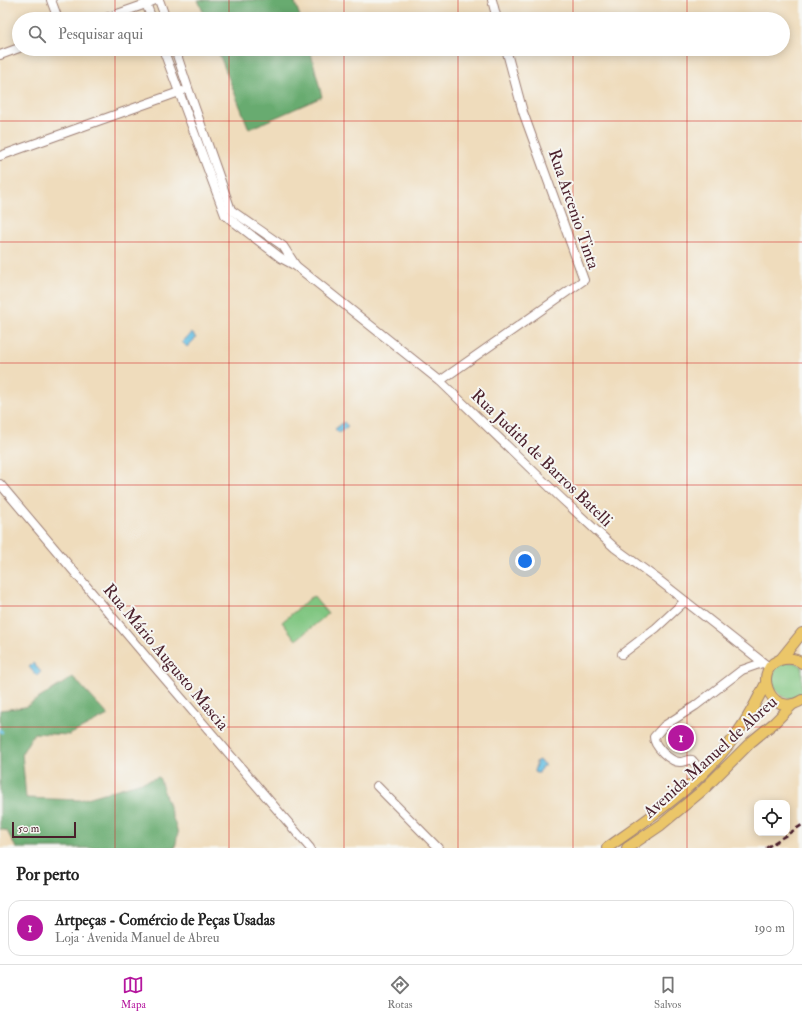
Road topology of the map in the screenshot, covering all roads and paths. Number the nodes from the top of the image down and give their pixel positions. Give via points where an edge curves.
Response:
1 (51, 0) edge
2 (155, 0) edge
3 (159, 0) edge
4 (492, 0) edge
5 (145, 2) edge
6 (55, 12) edge
7 (120, 12) edge
8 (149, 12) edge
9 (163, 12) edge
10 (495, 12) edge
11 (12, 51) edge
12 (0, 55) edge
13 (165, 56) edge
14 (178, 56) edge
15 (508, 56) edge
16 (188, 88) junction
17 (178, 92) junction
18 (0, 156) edge
19 (296, 266) junction
20 (440, 381) junction
21 (0, 484) edge
22 (685, 601) junction
23 (802, 633) edge
24 (622, 654) dead end
25 (781, 659) junction
26 (802, 663) edge
27 (766, 665) junction
28 (766, 683) junction
29 (798, 702) edge
30 (703, 773) junction
31 (377, 786) dead end
32 (310, 848) edge
33 (438, 848) edge
34 (607, 848) edge
35 (627, 848) edge

1 - 6 street
2 - 5 street
3 - 9 street
4 - 10 street
5 - 7 street
5 - 8 street
11 - 12 street
13 - 17 street, Rua Judith de Barros Batelli
14 - 16 street, Rua Judith de Barros Batelli
15 - 20 street, Rua Arcenio Tinta via 523,112 584,280
16 - 17 street
16 - 19 street, Rua Judith de Barros Batelli via 231,210 283,246
17 - 18 street
17 - 19 street, Rua Judith de Barros Batelli via 225,216 281,258
19 - 20 street, Rua Judith de Barros Batelli
20 - 22 street, Rua Judith de Barros Batelli via 615,548
21 - 32 street, Rua Mário Augusto Mascia
22 - 24 street
22 - 27 street, Rua Judith de Barros Batelli
23 - 25 main road
25 - 26 main road via 790,658
25 - 27 main road
27 - 28 main road, Avenida Manuel de Abreu
27 - 30 street via 742,670 664,726 654,737 659,748 670,759 679,762 692,760
28 - 29 main road via 768,693 775,700 784,704
28 - 30 main road, Avenida Manuel de Abreu via 742,727
29 - 35 main road, Avenida Manuel de Abreu via 751,742 703,790
30 - 34 main road, Avenida Manuel de Abreu via 680,794
31 - 33 street

